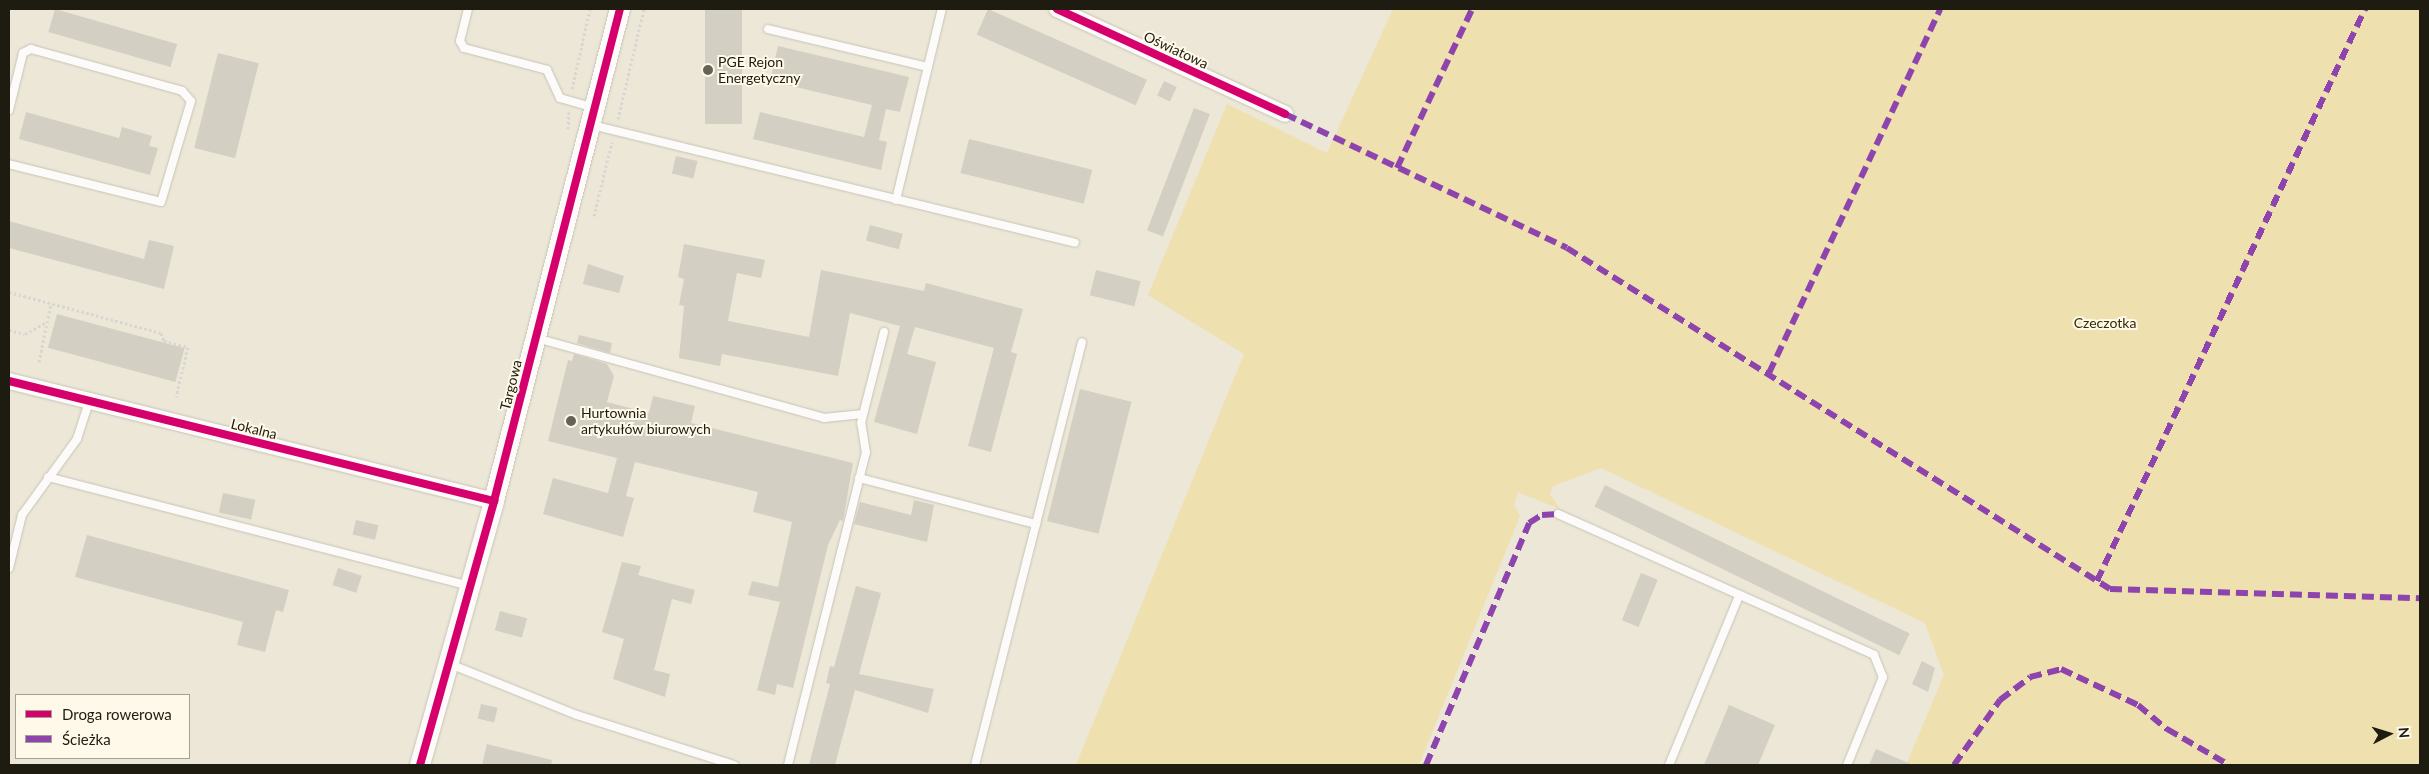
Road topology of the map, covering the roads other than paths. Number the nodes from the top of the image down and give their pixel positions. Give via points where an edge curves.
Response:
1 (468, 9) edge
2 (620, 9) edge
3 (942, 9) edge
4 (1058, 9) edge
5 (768, 29) dead end
6 (928, 67) junction
7 (9, 110) edge
8 (1285, 114) dead end
9 (592, 117) junction
10 (9, 164) edge
11 (896, 200) junction
12 (1075, 243) dead end
13 (884, 332) dead end
14 (536, 338) junction
15 (1082, 342) dead end
16 (9, 381) edge
17 (89, 401) junction
18 (863, 414) junction
19 (48, 477) junction
20 (859, 478) junction
21 (494, 502) junction
22 (1558, 514) dead end
23 (1036, 524) junction
24 (9, 568) edge
25 (471, 586) junction
26 (1739, 596) junction
27 (450, 664) junction
28 (420, 765) edge
29 (734, 765) edge
30 (788, 765) edge
31 (974, 765) edge
32 (1669, 765) edge
33 (1847, 765) edge

1 - 9 lane via 460,41 464,48 548,70 556,94
2 - 9 street, Targowa
3 - 6 lane
4 - 8 street, Oświatowa
5 - 6 lane
6 - 11 lane
7 - 10 lane via 23,53 31,49 182,91 191,101 161,202
9 - 11 lane via 615,131
9 - 14 street, Targowa
11 - 12 lane
13 - 18 lane
14 - 18 lane via 824,418
14 - 21 street, Targowa
15 - 23 lane
16 - 17 street, Lokalna
17 - 19 lane via 77,439
17 - 21 street, Lokalna
18 - 20 lane via 866,453
19 - 24 lane via 22,515
19 - 25 lane
20 - 23 lane
20 - 30 lane
21 - 25 street, Targowa
22 - 26 lane
23 - 31 lane
25 - 27 street, Targowa
26 - 32 lane
26 - 33 lane via 1874,655 1880,662 1883,678
27 - 28 street, Targowa
27 - 29 lane via 577,715

